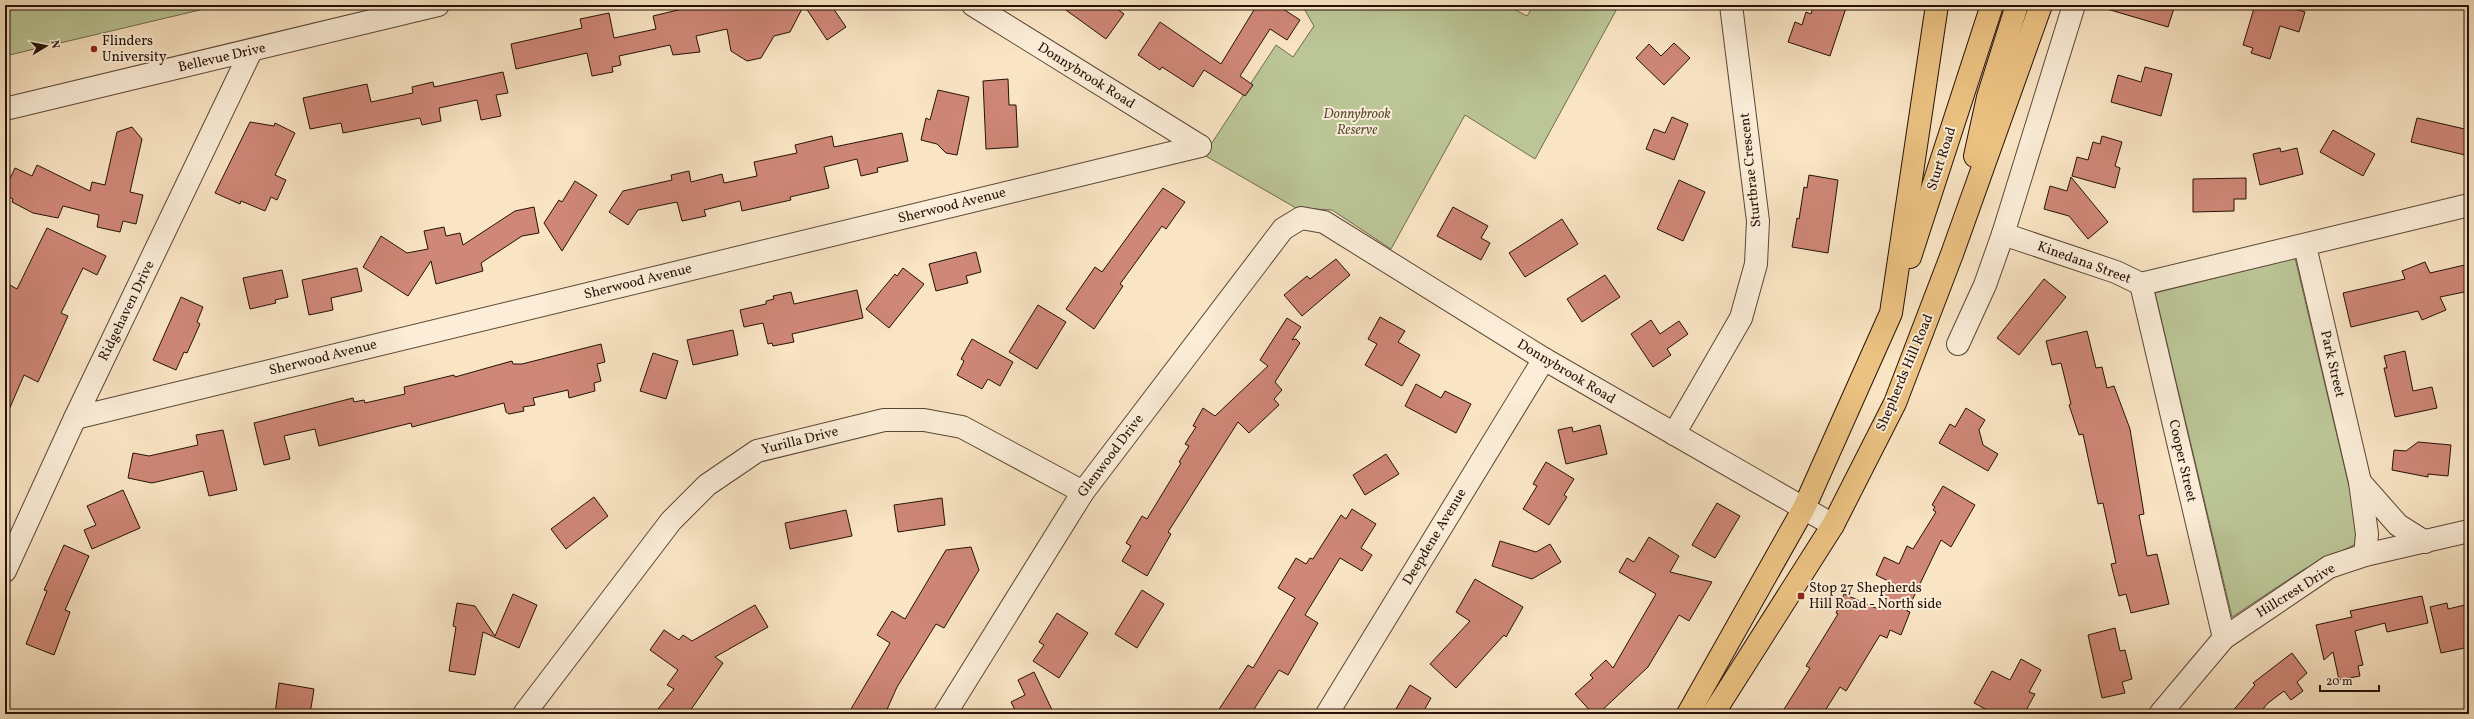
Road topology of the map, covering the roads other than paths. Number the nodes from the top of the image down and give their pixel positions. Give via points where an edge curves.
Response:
1 (438, 5) edge
2 (973, 5) edge
3 (1731, 5) edge
4 (1937, 5) edge
5 (1992, 5) edge
6 (2017, 5) edge
7 (2041, 5) edge
8 (2074, 5) edge
9 (251, 51) junction
10 (5, 110) edge
11 (1200, 146) joint
12 (2469, 205) edge
13 (1302, 218) joint
14 (2003, 234) junction
15 (2305, 246) junction
16 (1952, 254) junction
17 (2141, 284) junction
18 (1891, 313) junction
19 (1958, 344) dead end
20 (1544, 359) junction
21 (75, 418) junction
22 (1674, 434) junction
23 (2360, 482) junction
24 (1083, 492) junction
25 (1804, 508) junction
26 (1833, 524) junction
27 (2469, 531) edge
28 (2425, 542) junction
29 (2365, 555) junction
30 (5, 571) edge
31 (2224, 638) junction
32 (524, 714) edge
33 (946, 714) edge
34 (1327, 714) edge
35 (1688, 714) edge
36 (1713, 714) edge
37 (2160, 714) edge

1 - 9 street, Bellevue Drive
2 - 11 street, Donnybrook Road
3 - 22 street, Sturtbrae Crescent via 1758,221 1756,264 1741,318
4 - 18 main road
5 - 18 main road, Sturt Road
6 - 16 main road, Sturt Road via 1988,97
7 - 16 main road, Shepherds Hill Road
8 - 14 street
9 - 10 street, Bellevue Drive
9 - 21 street, Ridgehaven Drive
11 - 21 street, Sherwood Avenue
12 - 15 street, Kinedana Street
13 - 20 street, Donnybrook Road via 1324,222
13 - 24 street, Glenwood Drive via 1283,229
14 - 17 street, Kinedana Street via 2116,272
14 - 19 street via 1985,285
15 - 17 street, Kinedana Street
15 - 23 street, Park Street
16 - 26 main road, Shepherds Hill Road via 1896,403
17 - 31 street, Cooper Street
18 - 25 main road
20 - 22 street, Donnybrook Road
20 - 34 street, Deepdene Avenue
21 - 30 street, Ridgehaven Drive
22 - 25 street, Donnybrook Road
23 - 28 street, Park Street via 2398,525
23 - 29 street, Park Street via 2367,534
24 - 32 street, Yurilla Drive via 962,427 924,420 884,420 757,451 707,485 671,521
24 - 33 street, Glenwood Drive
25 - 26 street, Donnybrook Road
25 - 35 main road
26 - 36 main road, Shepherds Hill Road
27 - 28 street, Hillcrest Drive
28 - 29 street, Hillcrest Drive
29 - 31 street, Hillcrest Drive via 2329,567
31 - 37 street, Hillcrest Drive

